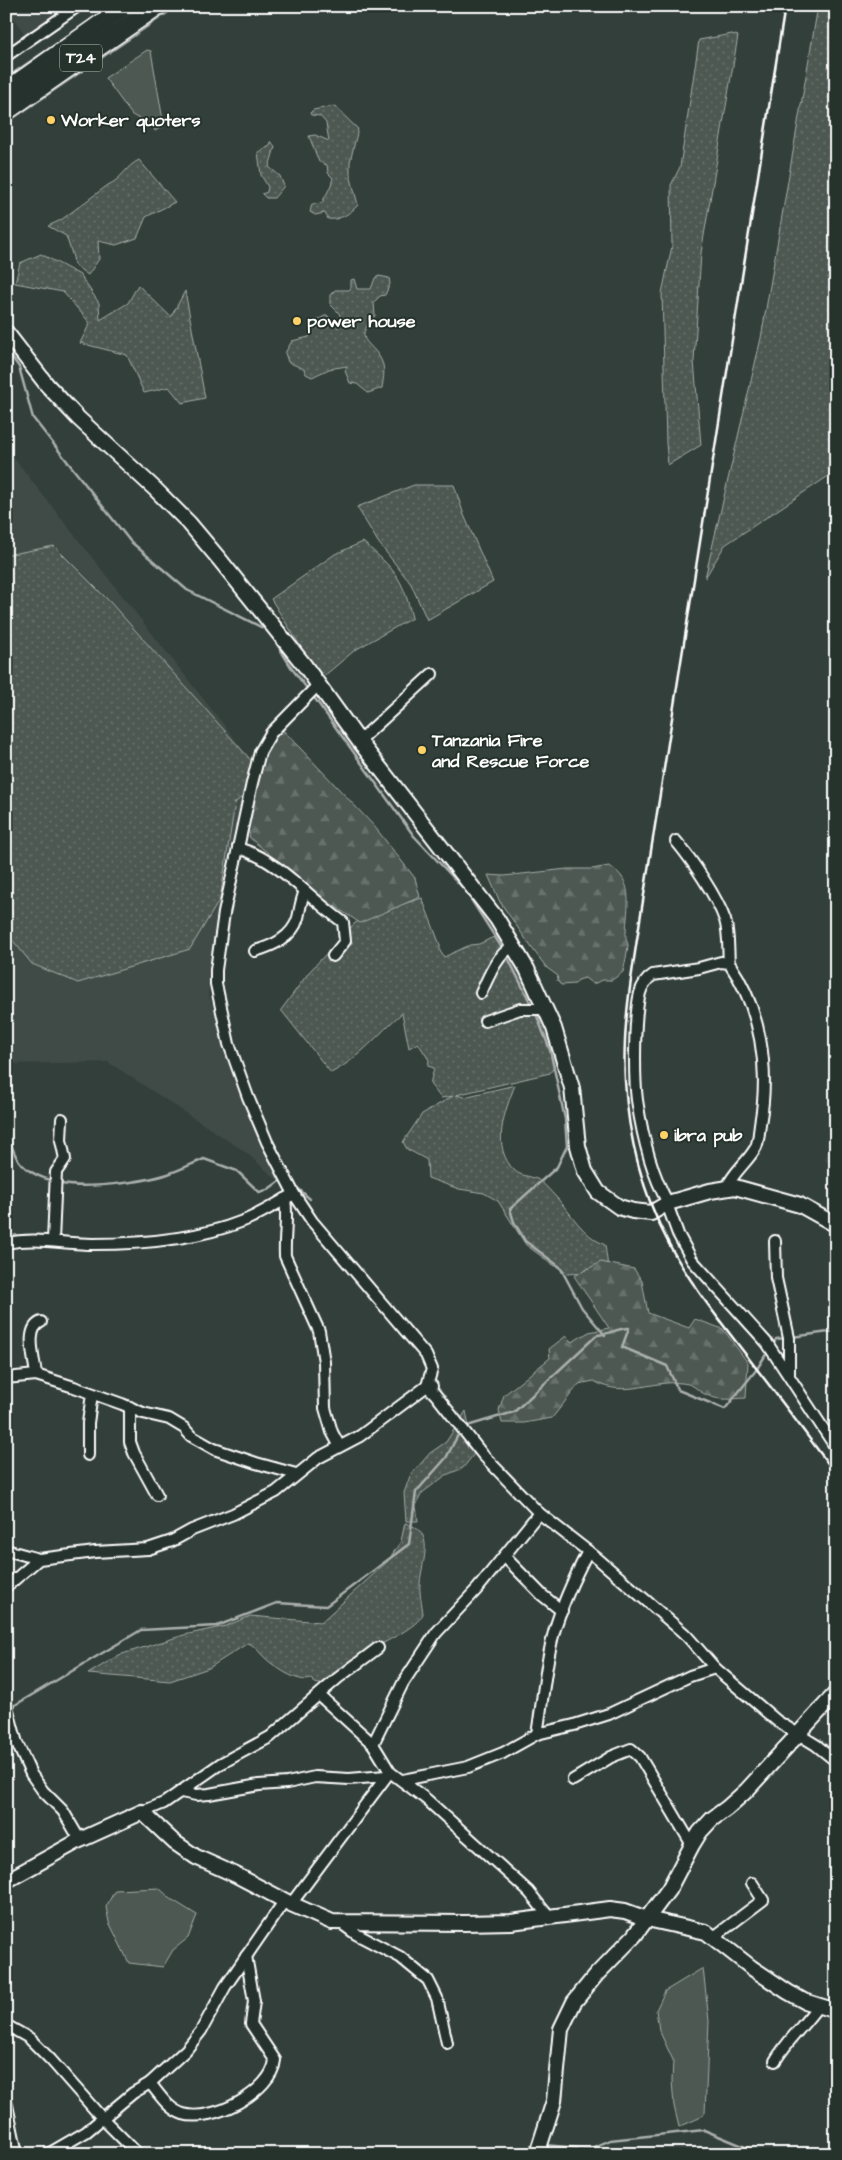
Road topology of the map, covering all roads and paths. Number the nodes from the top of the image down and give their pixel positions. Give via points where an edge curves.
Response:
1 (78, 6) edge
2 (126, 6) edge
3 (157, 6) edge
4 (6, 56) edge
5 (6, 91) edge
6 (6, 111) edge
7 (6, 332) edge
8 (432, 674) dead end
9 (318, 685) junction
10 (359, 741) junction
11 (676, 841) dead end
12 (238, 848) junction
13 (305, 891) junction
14 (513, 946) junction
15 (255, 951) dead end
16 (333, 956) dead end
17 (729, 962) junction
18 (481, 993) dead end
19 (545, 1009) junction
20 (485, 1021) dead end
21 (62, 1119) dead end
22 (727, 1187) junction
23 (289, 1196) junction
24 (667, 1203) junction
25 (836, 1225) edge
26 (52, 1241) junction
27 (776, 1241) dead end
28 (6, 1243) edge
29 (41, 1322) dead end
30 (36, 1375) junction
31 (789, 1376) junction
32 (6, 1378) edge
33 (430, 1386) junction
34 (92, 1394) junction
35 (130, 1407) junction
36 (339, 1445) junction
37 (836, 1448) edge
38 (88, 1455) dead end
39 (296, 1474) junction
40 (157, 1495) dead end
41 (539, 1513) junction
42 (6, 1550) edge
43 (588, 1551) junction
44 (504, 1556) junction
45 (39, 1559) junction
46 (6, 1587) edge
47 (562, 1611) junction
48 (378, 1648) dead end
49 (715, 1668) junction
50 (836, 1693) edge
51 (319, 1695) junction
52 (6, 1703) edge
53 (538, 1734) junction
54 (798, 1735) junction
55 (373, 1744) junction
56 (836, 1761) edge
57 (388, 1774) junction
58 (403, 1780) junction
59 (573, 1780) dead end
60 (181, 1792) junction
61 (142, 1812) junction
62 (80, 1840) junction
63 (692, 1845) junction
64 (6, 1881) edge
65 (752, 1883) dead end
66 (288, 1902) junction
67 (549, 1917) junction
68 (647, 1919) junction
69 (341, 1923) junction
70 (714, 1937) junction
71 (246, 1956) junction
72 (818, 2006) junction
73 (836, 2011) edge
74 (6, 2025) edge
75 (447, 2043) dead end
76 (775, 2061) dead end
77 (150, 2083) junction
78 (6, 2100) edge
79 (102, 2118) junction
80 (17, 2154) edge
81 (48, 2154) edge
82 (138, 2154) edge
83 (537, 2154) edge

1 - 4 street
2 - 5 highway, T24
3 - 6 highway, T24
7 - 9 street via 78,418 189,523
8 - 10 street
9 - 10 street
9 - 12 street via 271,733 260,752
10 - 14 street via 481,895
11 - 17 street via 726,922
12 - 13 street via 252,852
12 - 23 street via 224,913 216,984 229,1044
13 - 15 street via 298,918 291,930 278,942
13 - 16 street via 343,922 345,941
14 - 18 street via 499,957
14 - 19 street
17 - 22 street via 744,989 760,1031 765,1089 756,1146
17 - 24 street via 653,975 647,979 640,993 637,1100 655,1174
19 - 20 street via 520,1009
19 - 24 street via 568,1071 578,1146 585,1171 598,1192 619,1207 633,1211 651,1213
21 - 26 street via 61,1140 65,1159 57,1168
22 - 24 street
22 - 25 street via 800,1205
23 - 26 street via 242,1222 163,1240 93,1244
23 - 33 street via 426,1355 432,1369
23 - 36 street via 285,1256 319,1331 324,1362 325,1408
24 - 31 street via 692,1260 767,1343
26 - 28 street
27 - 31 street via 776,1278 789,1338
29 - 30 street via 31,1333
30 - 32 street
30 - 34 street
31 - 37 street
33 - 36 street via 360,1436
33 - 41 street via 482,1455
34 - 35 street
34 - 38 street
35 - 39 street via 175,1422 214,1449
35 - 40 street via 130,1442
36 - 39 street
39 - 45 street via 259,1501 148,1549
41 - 43 street
41 - 44 street
42 - 45 street
43 - 47 street via 569,1587
43 - 49 street via 686,1634
44 - 47 street
44 - 55 street via 436,1633 403,1683
45 - 46 street
47 - 53 street via 550,1653
48 - 51 street
49 - 53 street via 690,1676 609,1714
49 - 54 street
50 - 54 street
51 - 55 street
51 - 60 street via 270,1737 220,1764
52 - 62 street via 17,1743 31,1774 63,1811
53 - 58 street via 468,1767
54 - 56 street
54 - 63 street via 746,1791 712,1819
55 - 57 street
57 - 58 street
57 - 60 street via 315,1777 209,1794
57 - 66 street
58 - 67 street via 529,1892
59 - 63 street via 611,1757 634,1750
60 - 61 street
61 - 62 street
61 - 66 street via 174,1842 196,1857
62 - 64 street
63 - 68 street via 669,1889
65 - 70 street via 763,1900
66 - 69 street via 324,1919
66 - 71 street
67 - 68 street via 610,1909
67 - 69 street via 465,1924
68 - 70 street via 699,1929
68 - 83 street via 596,1975 567,2014 558,2043 554,2101
69 - 75 street via 400,1957 428,1980 437,1998
70 - 72 street via 761,1974
71 - 77 street via 201,2031 186,2050
71 - 77 street via 254,2001 251,2024 275,2060 263,2083 239,2102 217,2111 189,2114 167,2105
72 - 73 street
72 - 76 street
74 - 79 street via 28,2038 52,2060
77 - 79 street via 133,2092
78 - 80 street
79 - 81 street via 86,2132
79 - 82 street

